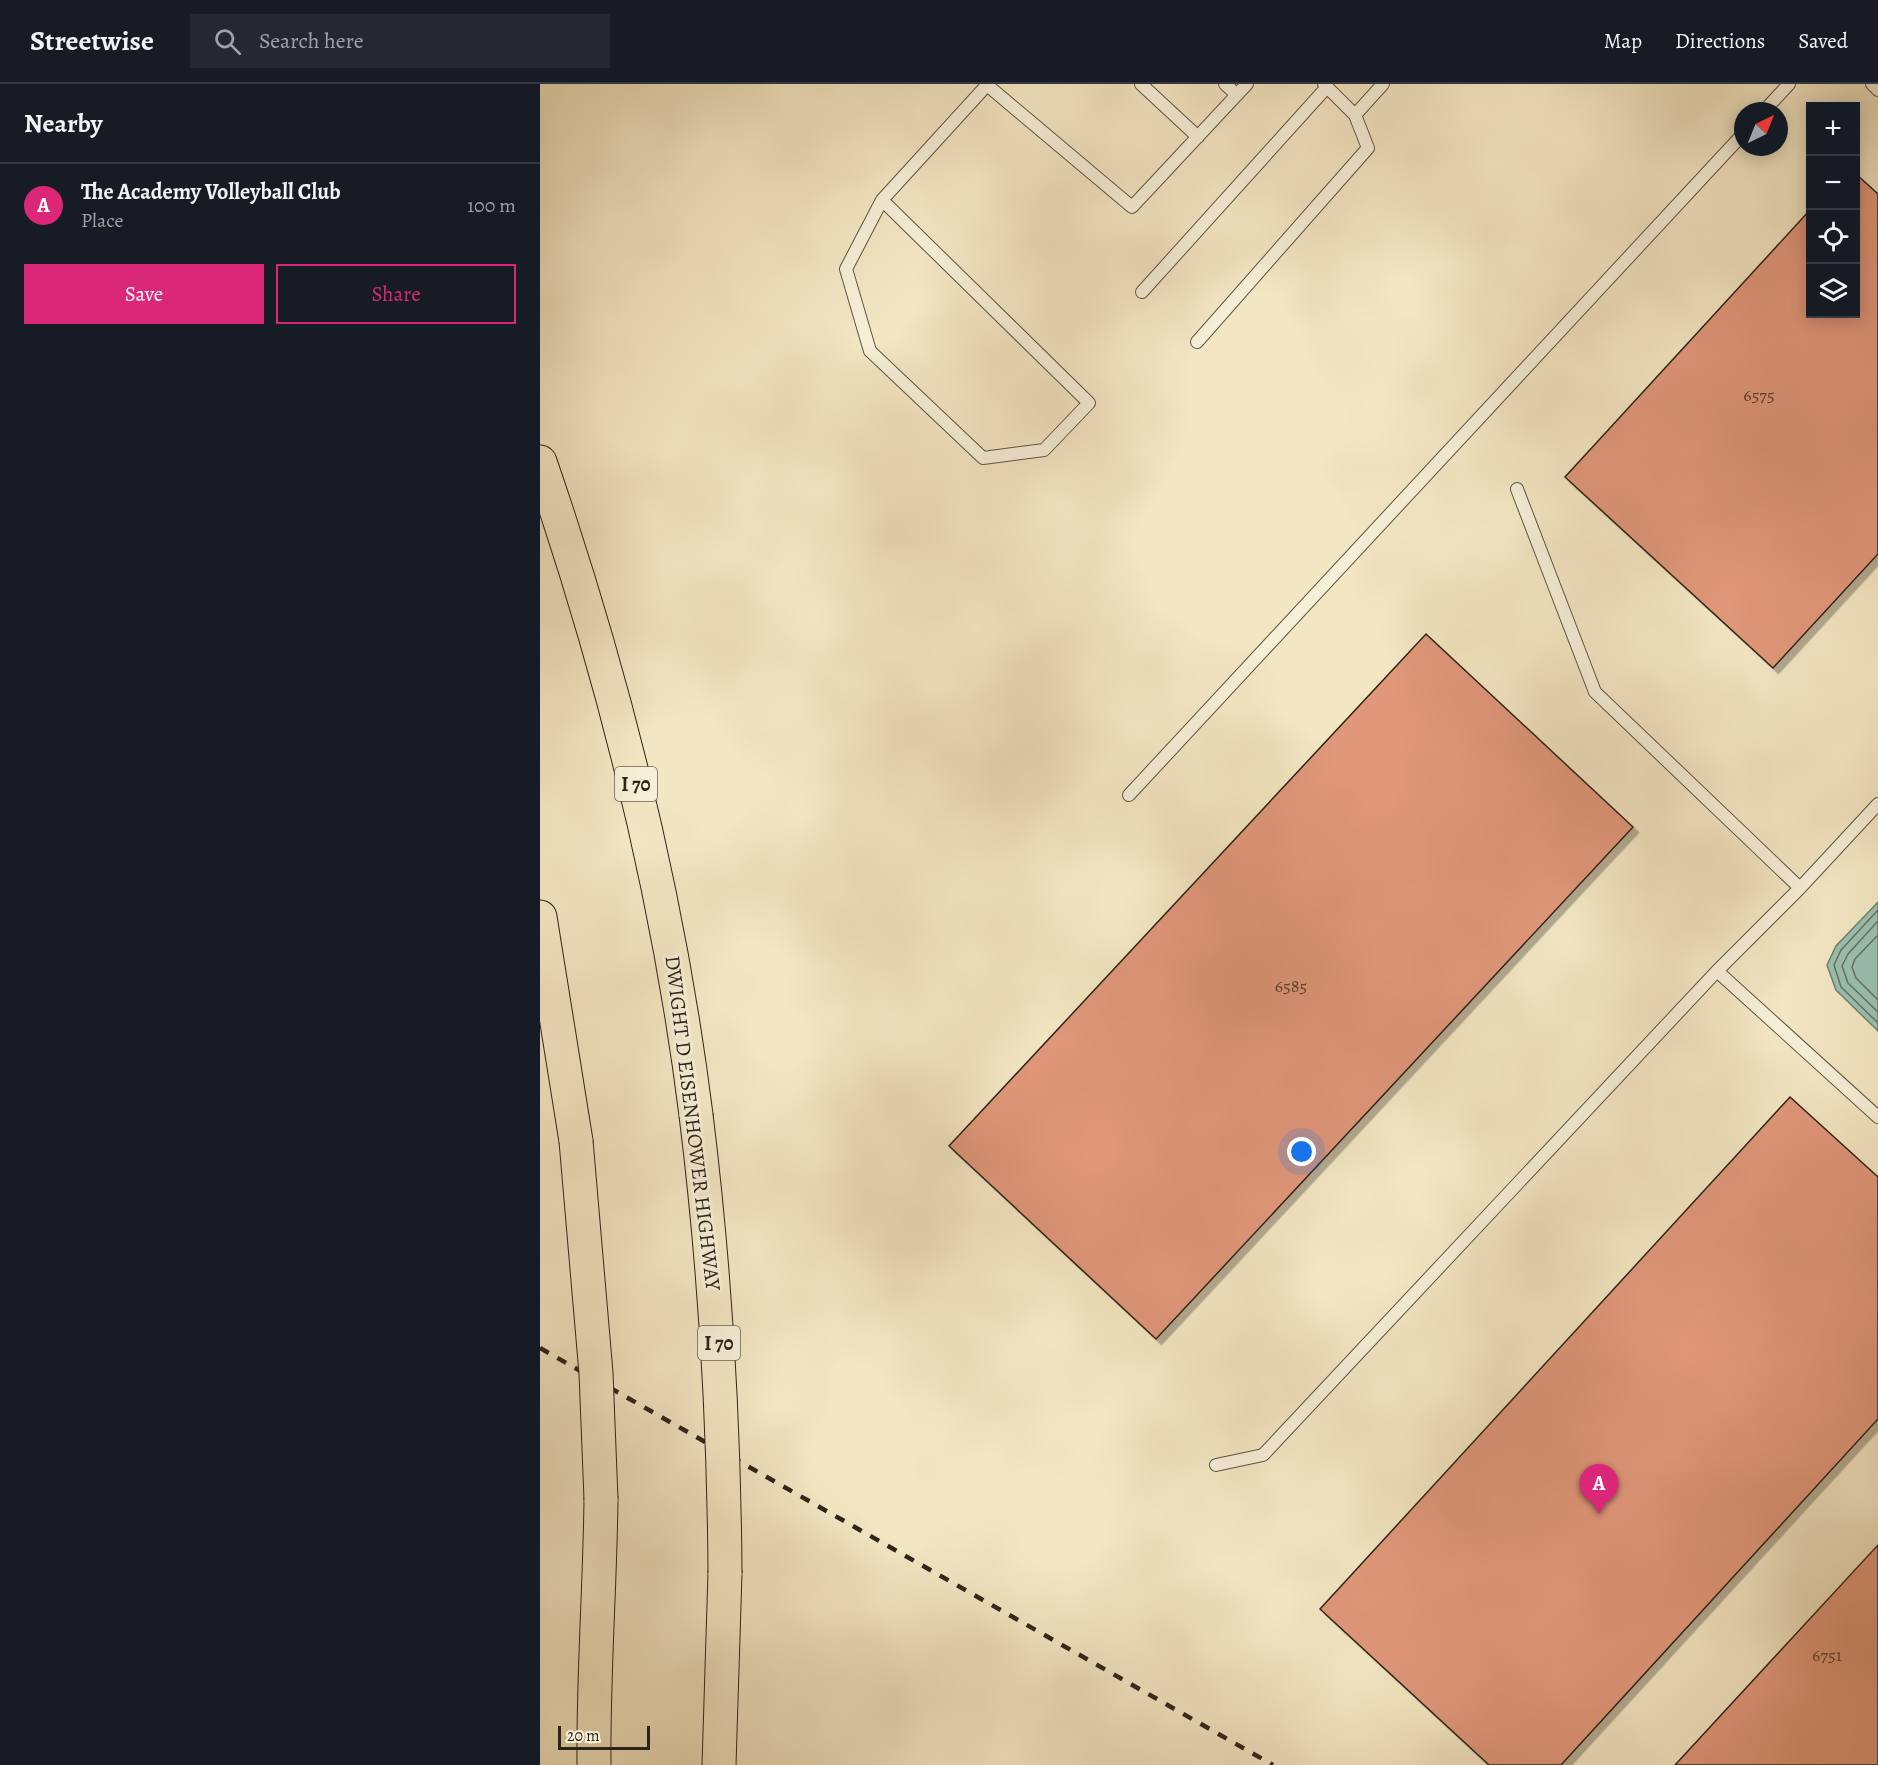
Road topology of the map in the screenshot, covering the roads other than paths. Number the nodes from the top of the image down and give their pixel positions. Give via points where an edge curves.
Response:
1 (1142, 84) edge
2 (1226, 84) edge
3 (1247, 84) edge
4 (1383, 84) edge
5 (1789, 84) edge
6 (1872, 84) edge
7 (1325, 85) edge
8 (1878, 90) edge
9 (1237, 95) junction
10 (1772, 102) edge
11 (1355, 115) junction
12 (1198, 137) junction
13 (1734, 144) edge
14 (882, 200) junction
15 (1142, 292) dead end
16 (1197, 342) dead end
17 (540, 462) edge
18 (1516, 489) dead end
19 (1129, 795) dead end
20 (1878, 804) edge
21 (1800, 888) junction
22 (540, 917) edge
23 (1717, 971) junction
24 (1878, 1117) edge
25 (1216, 1465) dead end
26 (593, 1668) junction
27 (581, 1765) edge
28 (594, 1765) edge
29 (719, 1765) edge

1 - 12 lane
2 - 9 lane
3 - 9 lane
4 - 11 lane
5 - 10 lane
6 - 8 lane
7 - 11 lane
7 - 15 lane
9 - 12 lane
11 - 16 lane via 1368,148
12 - 14 lane via 1132,207 987,85
13 - 19 lane
14 - 14 lane via 1089,403 1044,450 983,458 870,351 846,269
17 - 29 highway, DWIGHT D EISENHOWER HIGHWAY / I 70, bridge via 581,585 629,754 668,931 686,1037 711,1236 721,1368 725,1573
18 - 21 lane via 1595,692
20 - 21 lane
21 - 23 lane
22 - 26 highway, bridge via 576,1141 596,1373 600,1598
23 - 24 lane
23 - 25 lane via 1263,1455
26 - 27 highway
26 - 28 highway

